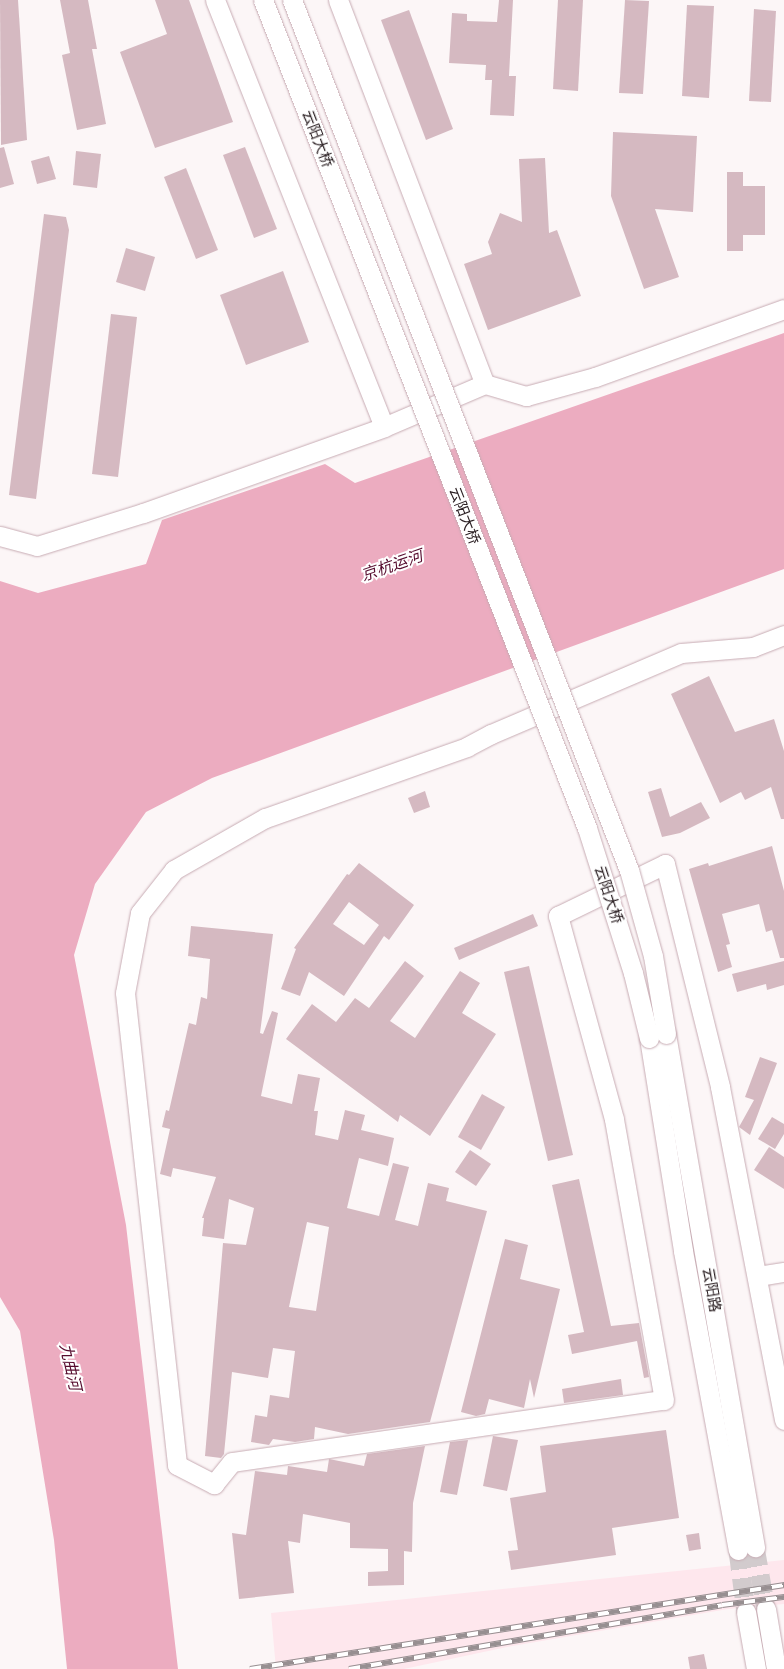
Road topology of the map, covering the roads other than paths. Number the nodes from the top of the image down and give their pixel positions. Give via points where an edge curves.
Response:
1 (215, 0) edge
2 (263, 0) edge
3 (292, 0) edge
4 (338, 0) edge
5 (784, 310) edge
6 (485, 384) junction
7 (384, 427) junction
8 (0, 536) edge
9 (784, 637) edge
10 (658, 1036) junction
11 (784, 1272) edge
12 (758, 1276) junction
13 (784, 1420) edge
14 (746, 1548) tunnel mouth
15 (766, 1609) tunnel mouth
16 (746, 1612) tunnel mouth
17 (756, 1669) edge
18 (776, 1669) edge

1 - 7 street
2 - 10 street, 云阳大桥, bridge via 587,828 633,973
3 - 10 street, 云阳大桥, bridge via 629,870 653,956
4 - 6 street
5 - 6 street via 595,377 526,396
6 - 7 street
7 - 8 street via 143,513 37,546
9 - 12 street via 753,647 680,653 467,747 265,818 174,870 140,913 125,993 177,1465 214,1484 232,1462 664,1400 614,1119 558,916 666,864 720,1086
10 - 14 street, 云阳路 via 683,1251
11 - 12 street
12 - 13 street
15 - 18 street
16 - 17 street

